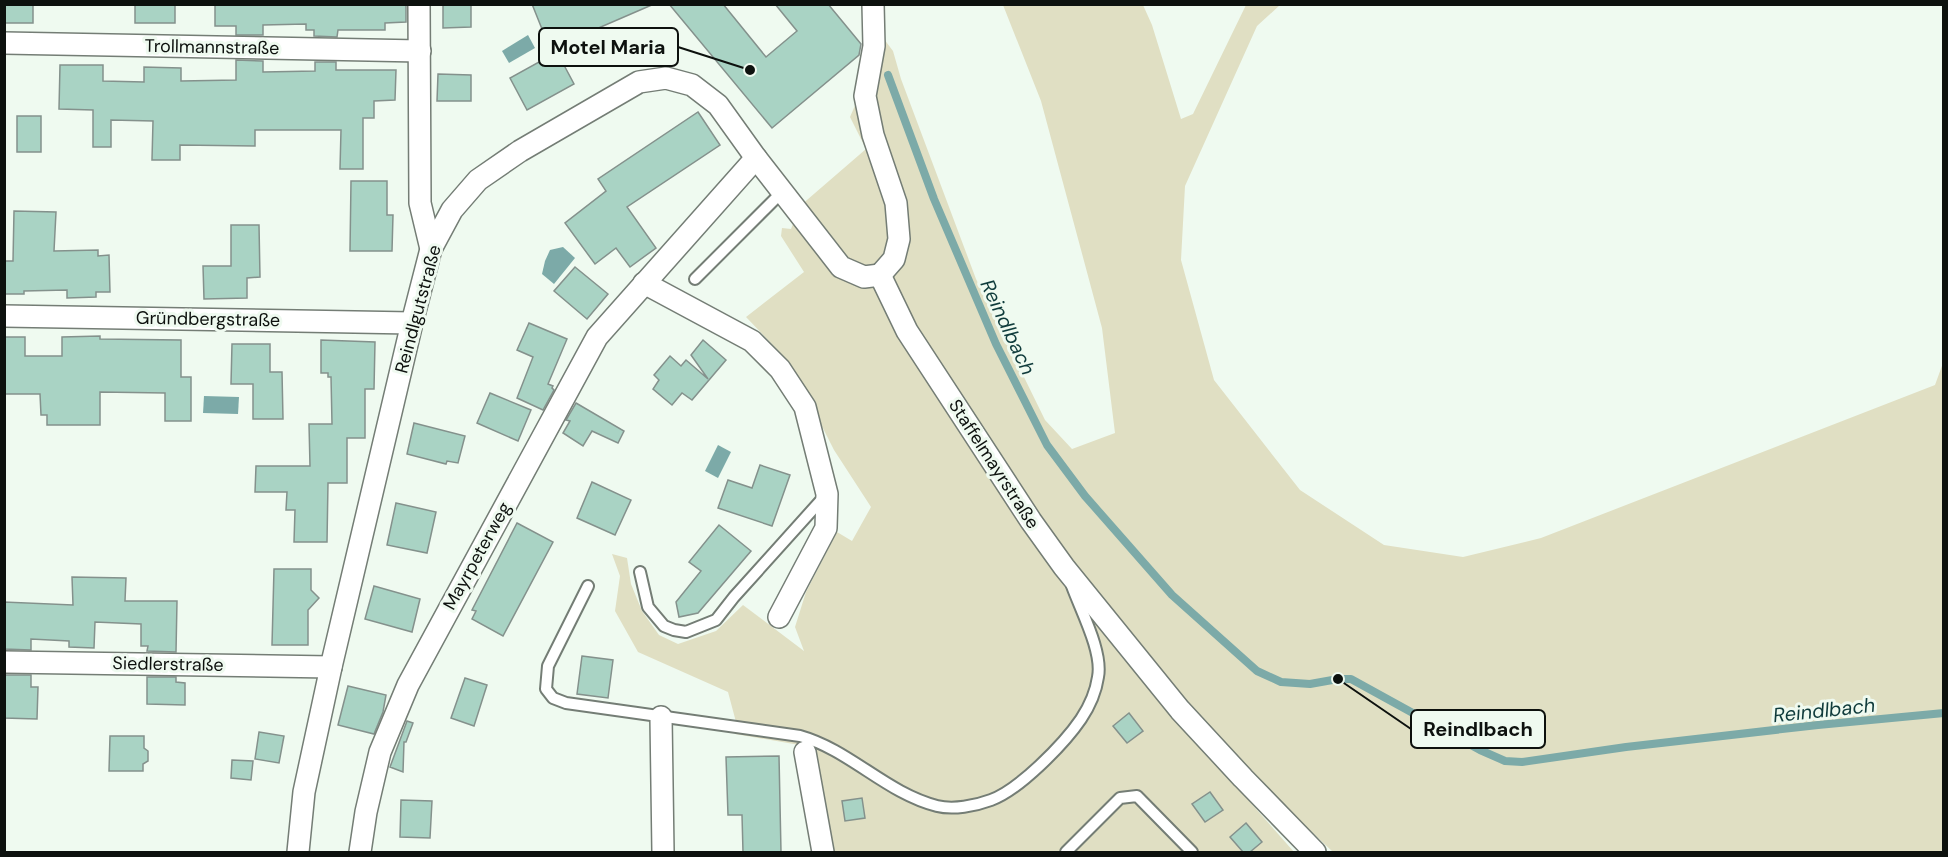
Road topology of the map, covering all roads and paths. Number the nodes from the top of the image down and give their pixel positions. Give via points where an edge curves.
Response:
1 (419, 4) edge
2 (873, 4) edge
3 (4, 43) edge
4 (420, 51) junction
5 (756, 158) junction
6 (782, 192) junction
7 (431, 249) junction
8 (880, 275) junction
9 (695, 279) dead end
10 (644, 283) junction
11 (4, 316) edge
12 (412, 322) junction
13 (826, 494) junction
14 (1064, 567) junction
15 (640, 572) dead end
16 (588, 586) dead end
17 (779, 617) dead end
18 (4, 662) edge
19 (331, 667) junction
20 (661, 717) junction
21 (805, 752) dead end
22 (298, 852) edge
23 (360, 852) edge
24 (663, 852) edge
25 (823, 852) edge
26 (1066, 852) edge
27 (1192, 852) edge
28 (1315, 852) edge

1 - 4 street
2 - 8 street via 874,46 865,96 873,135 896,203 899,239 894,259
3 - 4 street, Trollmannstraße
4 - 7 street via 420,203
5 - 6 street, Reindlgutstraße
5 - 7 street, Reindlgutstraße via 718,105 692,85 666,78 639,82 478,180 452,210
5 - 10 street, Mayrpeterweg
6 - 8 street, Reindlgutstraße via 841,267 864,277
6 - 9 lane
7 - 12 street, Reindlgutstraße
8 - 14 street, Staffelmayrstraße via 907,331
10 - 13 street via 752,341 780,369 805,407
10 - 23 street, Mayrpeterweg via 597,337 408,685 380,752
11 - 12 street, Gründbergstraße
12 - 19 street, Reindlgutstraße
13 - 15 lane via 716,620 686,632 664,626 648,607
13 - 17 street via 826,528
14 - 20 lane via 1098,656 1099,675 1092,699 1081,719 1051,754 1016,786 992,800 967,807 939,807 900,793 819,741
14 - 28 street, Staffelmayrstraße via 1180,711
16 - 20 lane via 548,666 546,689 553,698 566,702
18 - 19 street, Siedlerstraße
19 - 22 street, Reindlgutstraße via 304,792
20 - 24 street
21 - 25 street
26 - 27 lane via 1120,798 1137,796

